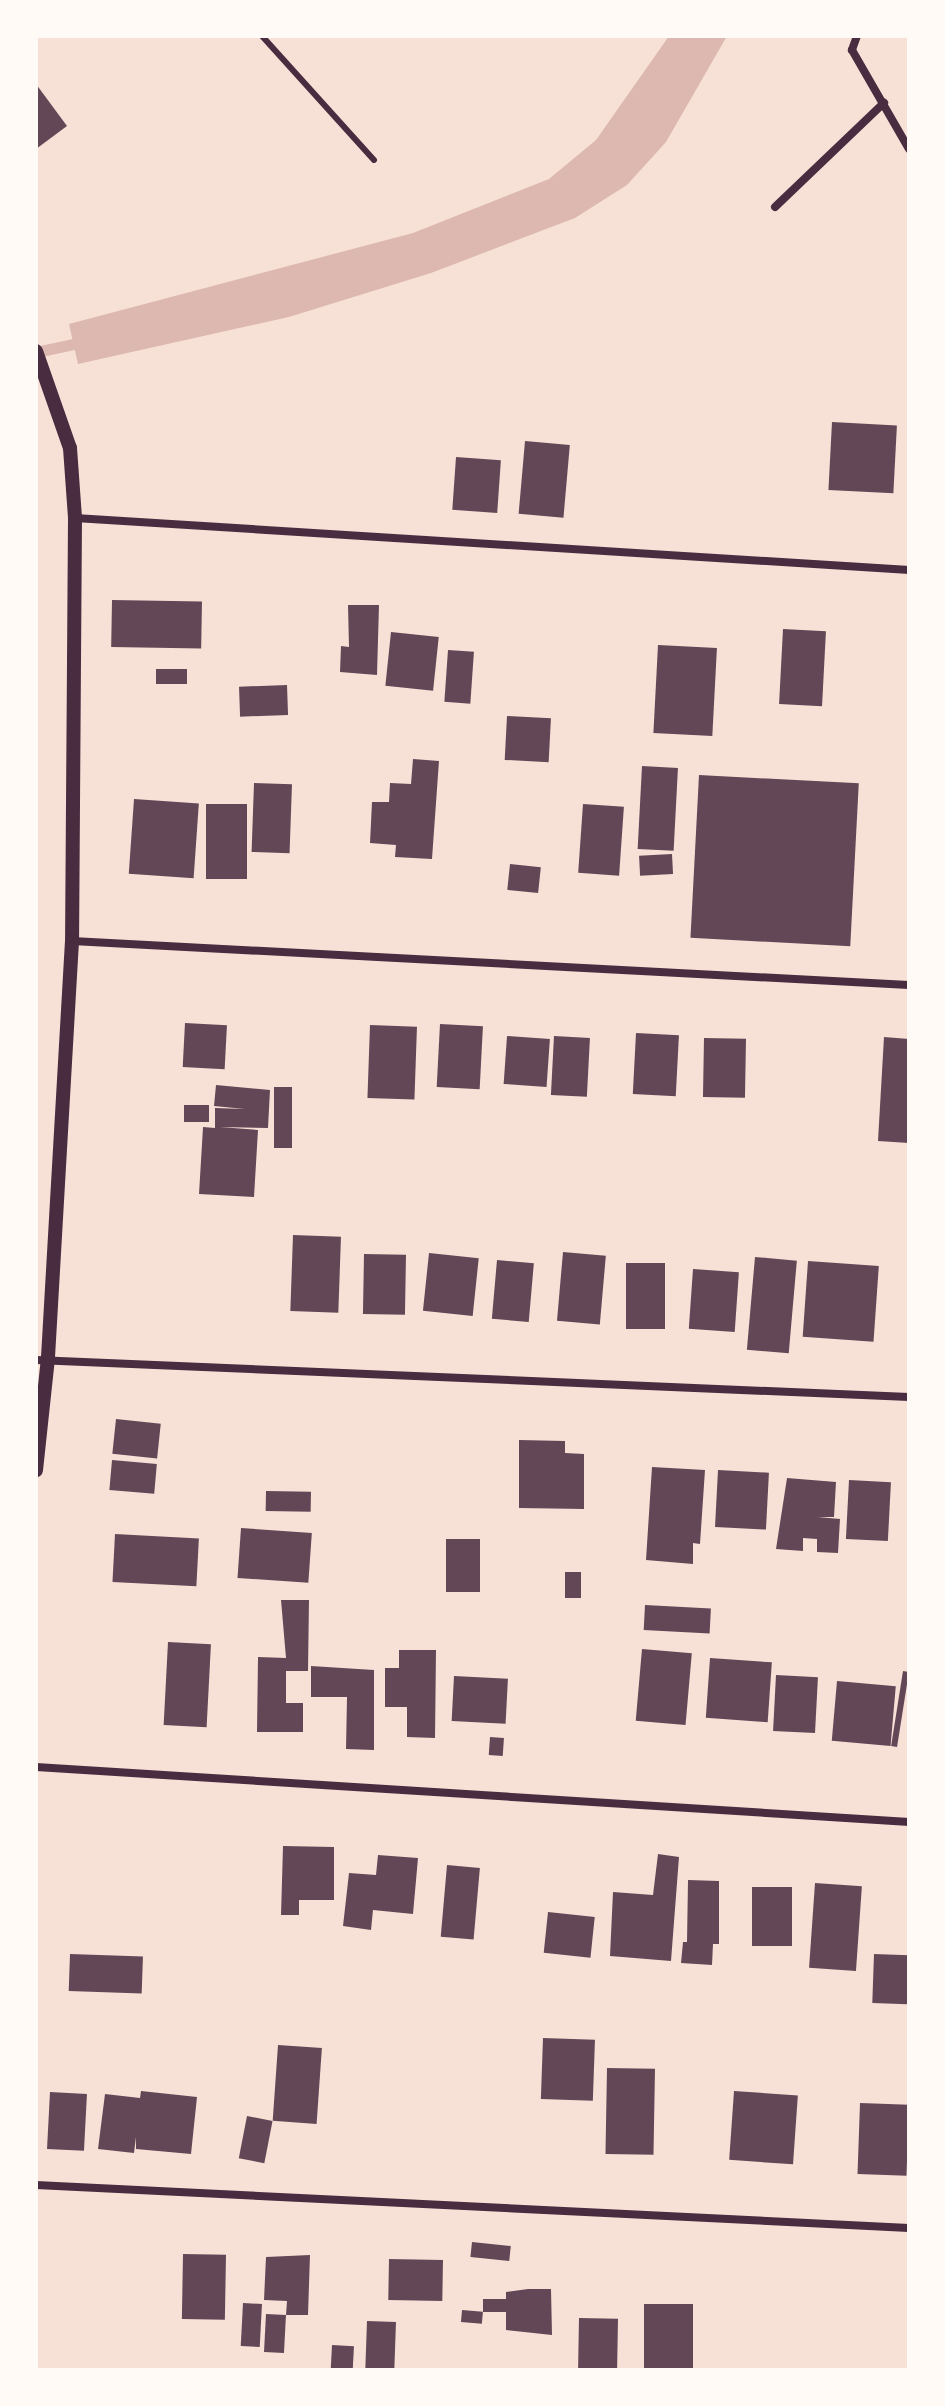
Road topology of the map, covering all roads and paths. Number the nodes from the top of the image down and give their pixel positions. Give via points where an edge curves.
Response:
1 (262, 36) edge
2 (857, 36) edge
3 (884, 103) junction
4 (909, 149) edge
5 (374, 160) dead end
6 (775, 207) dead end
7 (36, 351) edge
8 (75, 518) junction
9 (909, 570) edge
10 (72, 941) junction
11 (909, 985) edge
12 (42, 1359) edge
13 (909, 1397) edge
14 (36, 1470) edge
15 (36, 1767) edge
16 (909, 1822) edge
17 (36, 2185) edge
18 (909, 2228) edge

1 - 5 lane
2 - 3 street via 852,50
3 - 4 street
3 - 6 street
7 - 8 street via 70,448
8 - 9 street
8 - 10 street
10 - 11 street
10 - 12 street
12 - 13 street
12 - 14 street
15 - 16 street
17 - 18 street

